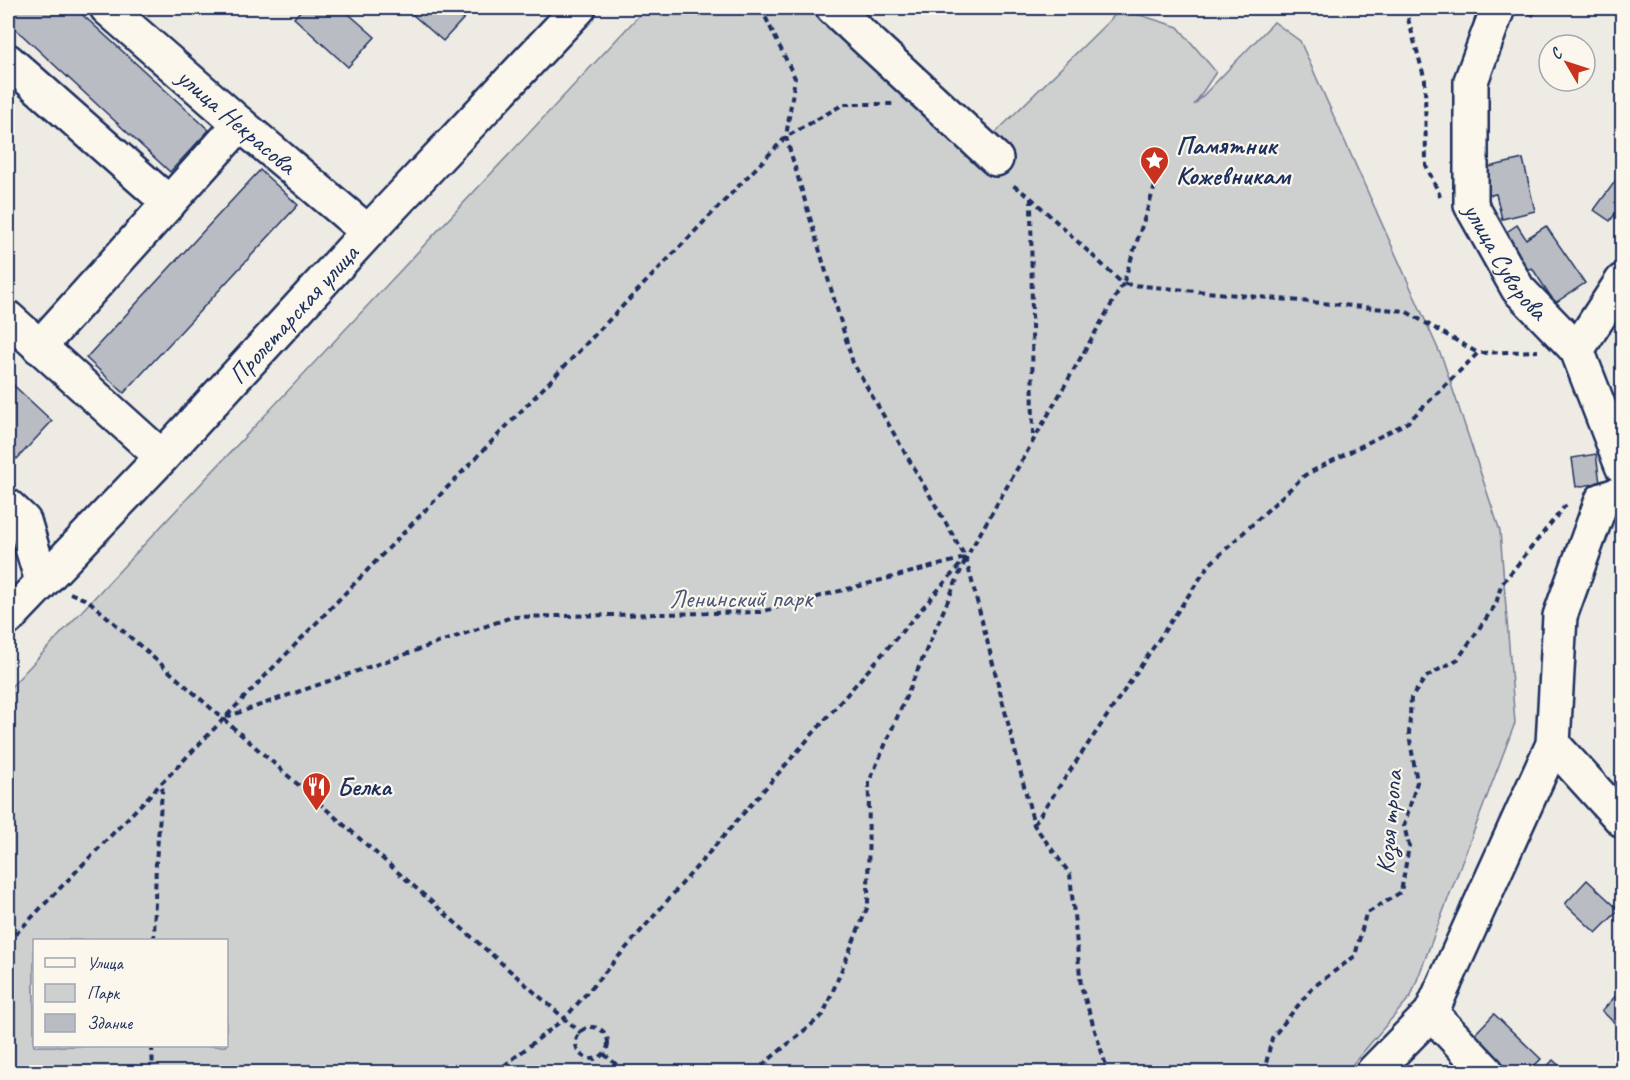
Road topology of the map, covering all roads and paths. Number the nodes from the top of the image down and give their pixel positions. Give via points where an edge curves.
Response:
1 (107, 8) edge
2 (579, 8) edge
3 (761, 8) edge
4 (833, 8) edge
5 (1497, 8) edge
6 (8, 61) edge
7 (896, 104) dead end
8 (240, 124) junction
9 (786, 137) junction
10 (999, 168) joint
11 (1155, 186) dead end
12 (1031, 198) junction
13 (169, 203) junction
14 (368, 232) junction
15 (1623, 281) edge
16 (1123, 284) junction
17 (8, 318) edge
18 (39, 347) junction
19 (1577, 351) junction
20 (1478, 353) junction
21 (1033, 440) junction
22 (162, 457) junction
23 (1623, 466) edge
24 (1612, 496) edge
25 (8, 506) edge
26 (8, 550) edge
27 (966, 558) junction
28 (42, 581) junction
29 (8, 618) edge
30 (223, 718) junction
31 (1553, 744) junction
32 (163, 781) junction
33 (1623, 820) edge
34 (1034, 825) junction
35 (154, 939) edge
36 (8, 942) edge
37 (1431, 1013) junction
38 (565, 1018) junction
39 (580, 1033) junction
40 (152, 1047) edge
41 (604, 1054) junction
42 (153, 1072) edge
43 (496, 1072) edge
44 (626, 1072) edge
45 (753, 1072) edge
46 (1108, 1072) edge
47 (1262, 1072) edge
48 (1373, 1072) edge
49 (1487, 1072) edge

1 - 8 street, улица Некрасова
2 - 14 street, Пролетарская улица
3 - 9 path via 795,78
4 - 10 street
5 - 19 street, улица Суворова via 1471,81 1471,205 1518,289
6 - 13 street
7 - 9 path via 844,104
8 - 13 street
8 - 14 street, улица Некрасова
9 - 27 path via 853,363
9 - 30 path
10 - 12 path
11 - 16 path
12 - 16 path
12 - 21 path
13 - 18 street
14 - 22 street, Пролетарская улица
15 - 19 street, улица Суворова
16 - 20 path via 1405,311
16 - 21 path
17 - 18 street
18 - 22 street
19 - 20 path
19 - 23 street
20 - 34 path via 1408,422 1305,475 1209,565
21 - 27 path
22 - 28 street, Пролетарская улица
24 - 31 street via 1560,616
24 - 47 path, Козья тропа via 1585,498 1564,507 1501,585 1496,604 1458,659 1426,676 1410,698 1409,734 1417,782 1404,826 1409,846 1401,892 1366,914 1355,956 1312,988 1285,1021 1272,1038
25 - 28 street via 24,521
26 - 28 street
27 - 30 path via 760,612 512,617
27 - 34 path
27 - 38 path
27 - 45 path via 869,782 868,906 855,939 823,1015
28 - 29 street, Пролетарская улица
28 - 30 path via 89,602
30 - 32 path
30 - 38 path
31 - 33 street
31 - 37 street
32 - 35 path
32 - 36 path
34 - 46 path via 1070,874 1081,986
37 - 48 street
37 - 49 street
38 - 39 path
38 - 43 path
39 - 41 path via 576,1043 580,1053 589,1059
39 - 41 path via 589,1028 603,1032 608,1041
40 - 42 path
41 - 44 path

